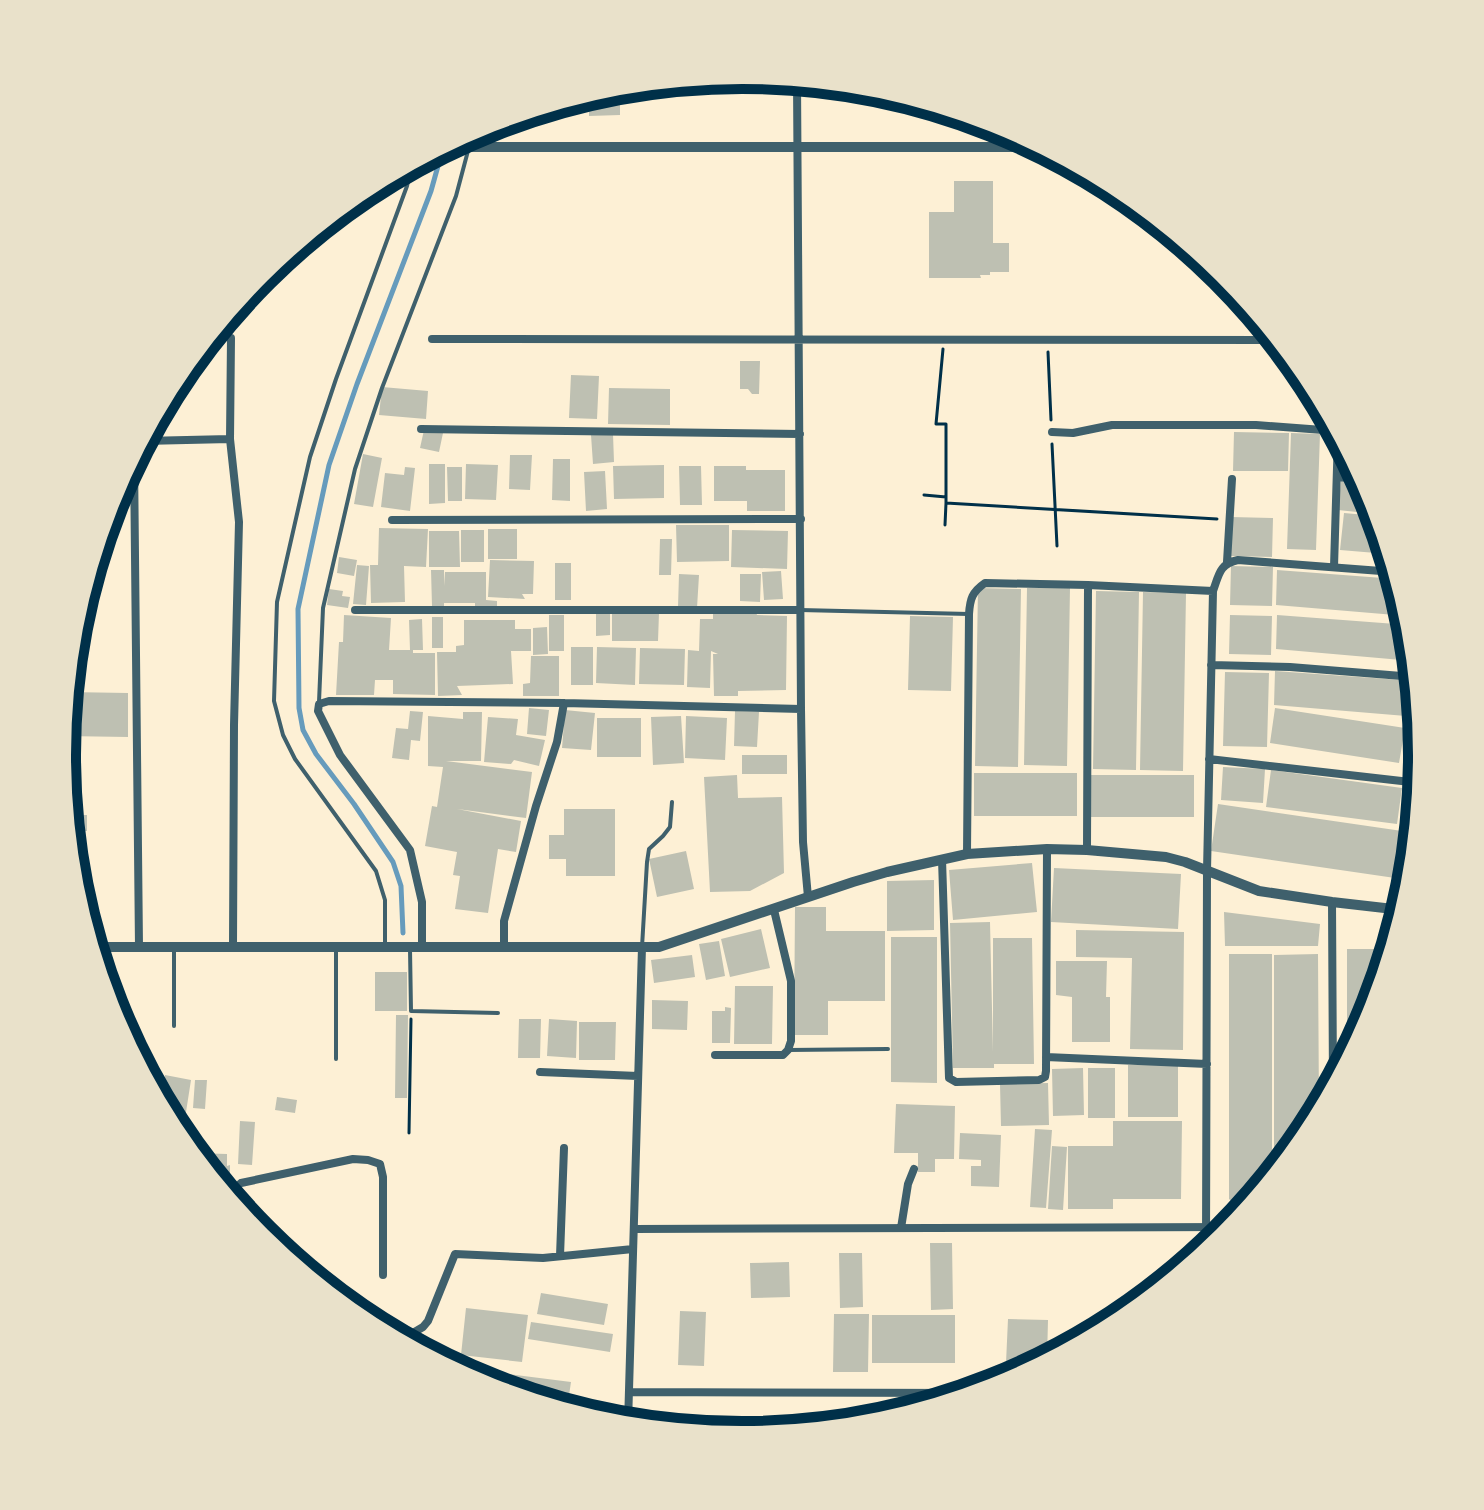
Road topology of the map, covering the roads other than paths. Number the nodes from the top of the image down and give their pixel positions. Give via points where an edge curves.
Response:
1 (797, 91) edge
2 (797, 147) junction
3 (1013, 147) edge
4 (469, 148) edge
5 (464, 151) edge
6 (409, 178) edge
7 (231, 338) dead end
8 (432, 339) dead end
9 (800, 340) junction
10 (1262, 340) edge
11 (421, 429) dead end
12 (1052, 432) dead end
13 (1324, 432) edge
14 (800, 434) junction
15 (230, 439) junction
16 (155, 441) edge
17 (1337, 456) edge
18 (1337, 477) junction
19 (1347, 478) edge
20 (1232, 479) dead end
21 (134, 484) edge
22 (801, 519) junction
23 (392, 520) dead end
24 (1227, 562) junction
25 (1334, 567) junction
26 (1382, 571) edge
27 (1088, 585) junction
28 (1213, 591) junction
29 (355, 610) dead end
30 (800, 610) junction
31 (969, 614) junction
32 (1211, 665) junction
33 (1403, 676) edge
34 (564, 703) junction
35 (319, 704) junction
36 (801, 709) junction
37 (1209, 759) junction
38 (1407, 782) edge
39 (672, 802) dead end
40 (1047, 849) junction
41 (1087, 850) junction
42 (967, 854) junction
43 (942, 859) junction
44 (1207, 871) junction
45 (808, 897) junction
46 (1332, 902) junction
47 (1389, 909) edge
48 (774, 910) junction
49 (105, 947) edge
50 (139, 947) junction
51 (174, 947) junction
52 (233, 947) junction
53 (336, 947) junction
54 (385, 947) junction
55 (410, 947) junction
56 (422, 947) junction
57 (504, 947) junction
58 (642, 947) junction
59 (498, 1013) dead end
60 (174, 1026) dead end
61 (888, 1049) dead end
62 (788, 1050) junction
63 (715, 1055) dead end
64 (1046, 1057) junction
65 (336, 1059) dead end
66 (1333, 1062) edge
67 (1207, 1064) junction
68 (540, 1072) dead end
69 (638, 1076) junction
70 (564, 1148) dead end
71 (914, 1169) dead end
72 (236, 1187) edge
73 (1206, 1227) junction
74 (1212, 1227) edge
75 (901, 1228) junction
76 (634, 1229) junction
77 (1206, 1233) edge
78 (633, 1249) junction
79 (560, 1256) junction
80 (383, 1275) dead end
81 (412, 1334) edge
82 (629, 1392) junction
83 (932, 1393) edge
84 (628, 1411) edge

1 - 2 street
2 - 3 street
2 - 4 street
2 - 9 street
5 - 35 lane via 456,196 355,469 323,608
6 - 54 lane via 310,457 277,602 274,687 283,735 295,759 376,871 385,900
7 - 15 street
8 - 9 street
9 - 10 street
9 - 14 street
11 - 14 street
12 - 13 street via 1112,425 1256,425
14 - 22 street
15 - 16 street
15 - 52 street via 239,522
17 - 18 street
18 - 19 street
18 - 25 street
20 - 24 street
21 - 50 street
22 - 23 street
22 - 30 street
24 - 25 street
24 - 28 street
25 - 26 street
27 - 28 street
27 - 31 street via 985,583 970,599
27 - 41 street
28 - 32 street
29 - 30 street
30 - 31 lane
30 - 36 street
31 - 42 street
32 - 33 street
32 - 37 street
34 - 35 street
34 - 36 street
34 - 57 street via 504,921
35 - 56 street via 340,755 410,850 422,902
36 - 45 street
37 - 38 street
37 - 44 street
39 - 58 lane via 670,827 649,849
40 - 41 street
40 - 42 street
40 - 64 street
41 - 44 street via 1166,857
42 - 43 street
43 - 45 street
43 - 64 street via 949,1078 1039,1080 1045,1077
44 - 46 street via 1259,891
44 - 67 street
45 - 48 street
46 - 47 street
46 - 66 street
48 - 58 street via 659,947
48 - 62 street via 791,981
49 - 50 street
50 - 51 street
51 - 52 street
51 - 60 lane
52 - 53 street
53 - 54 street
53 - 65 lane
54 - 55 street
55 - 56 street
55 - 59 lane via 411,1011
56 - 57 street
57 - 58 street
58 - 69 street
61 - 62 lane
62 - 63 street via 783,1055
64 - 67 street
67 - 73 street
68 - 69 street
69 - 76 street
70 - 79 street
71 - 75 street
72 - 80 street via 353,1159 380,1164
73 - 74 street
73 - 75 street
73 - 77 street
75 - 76 street
76 - 78 street
78 - 79 street
78 - 82 street
79 - 81 street via 455,1254 428,1321
82 - 83 street
82 - 84 street

